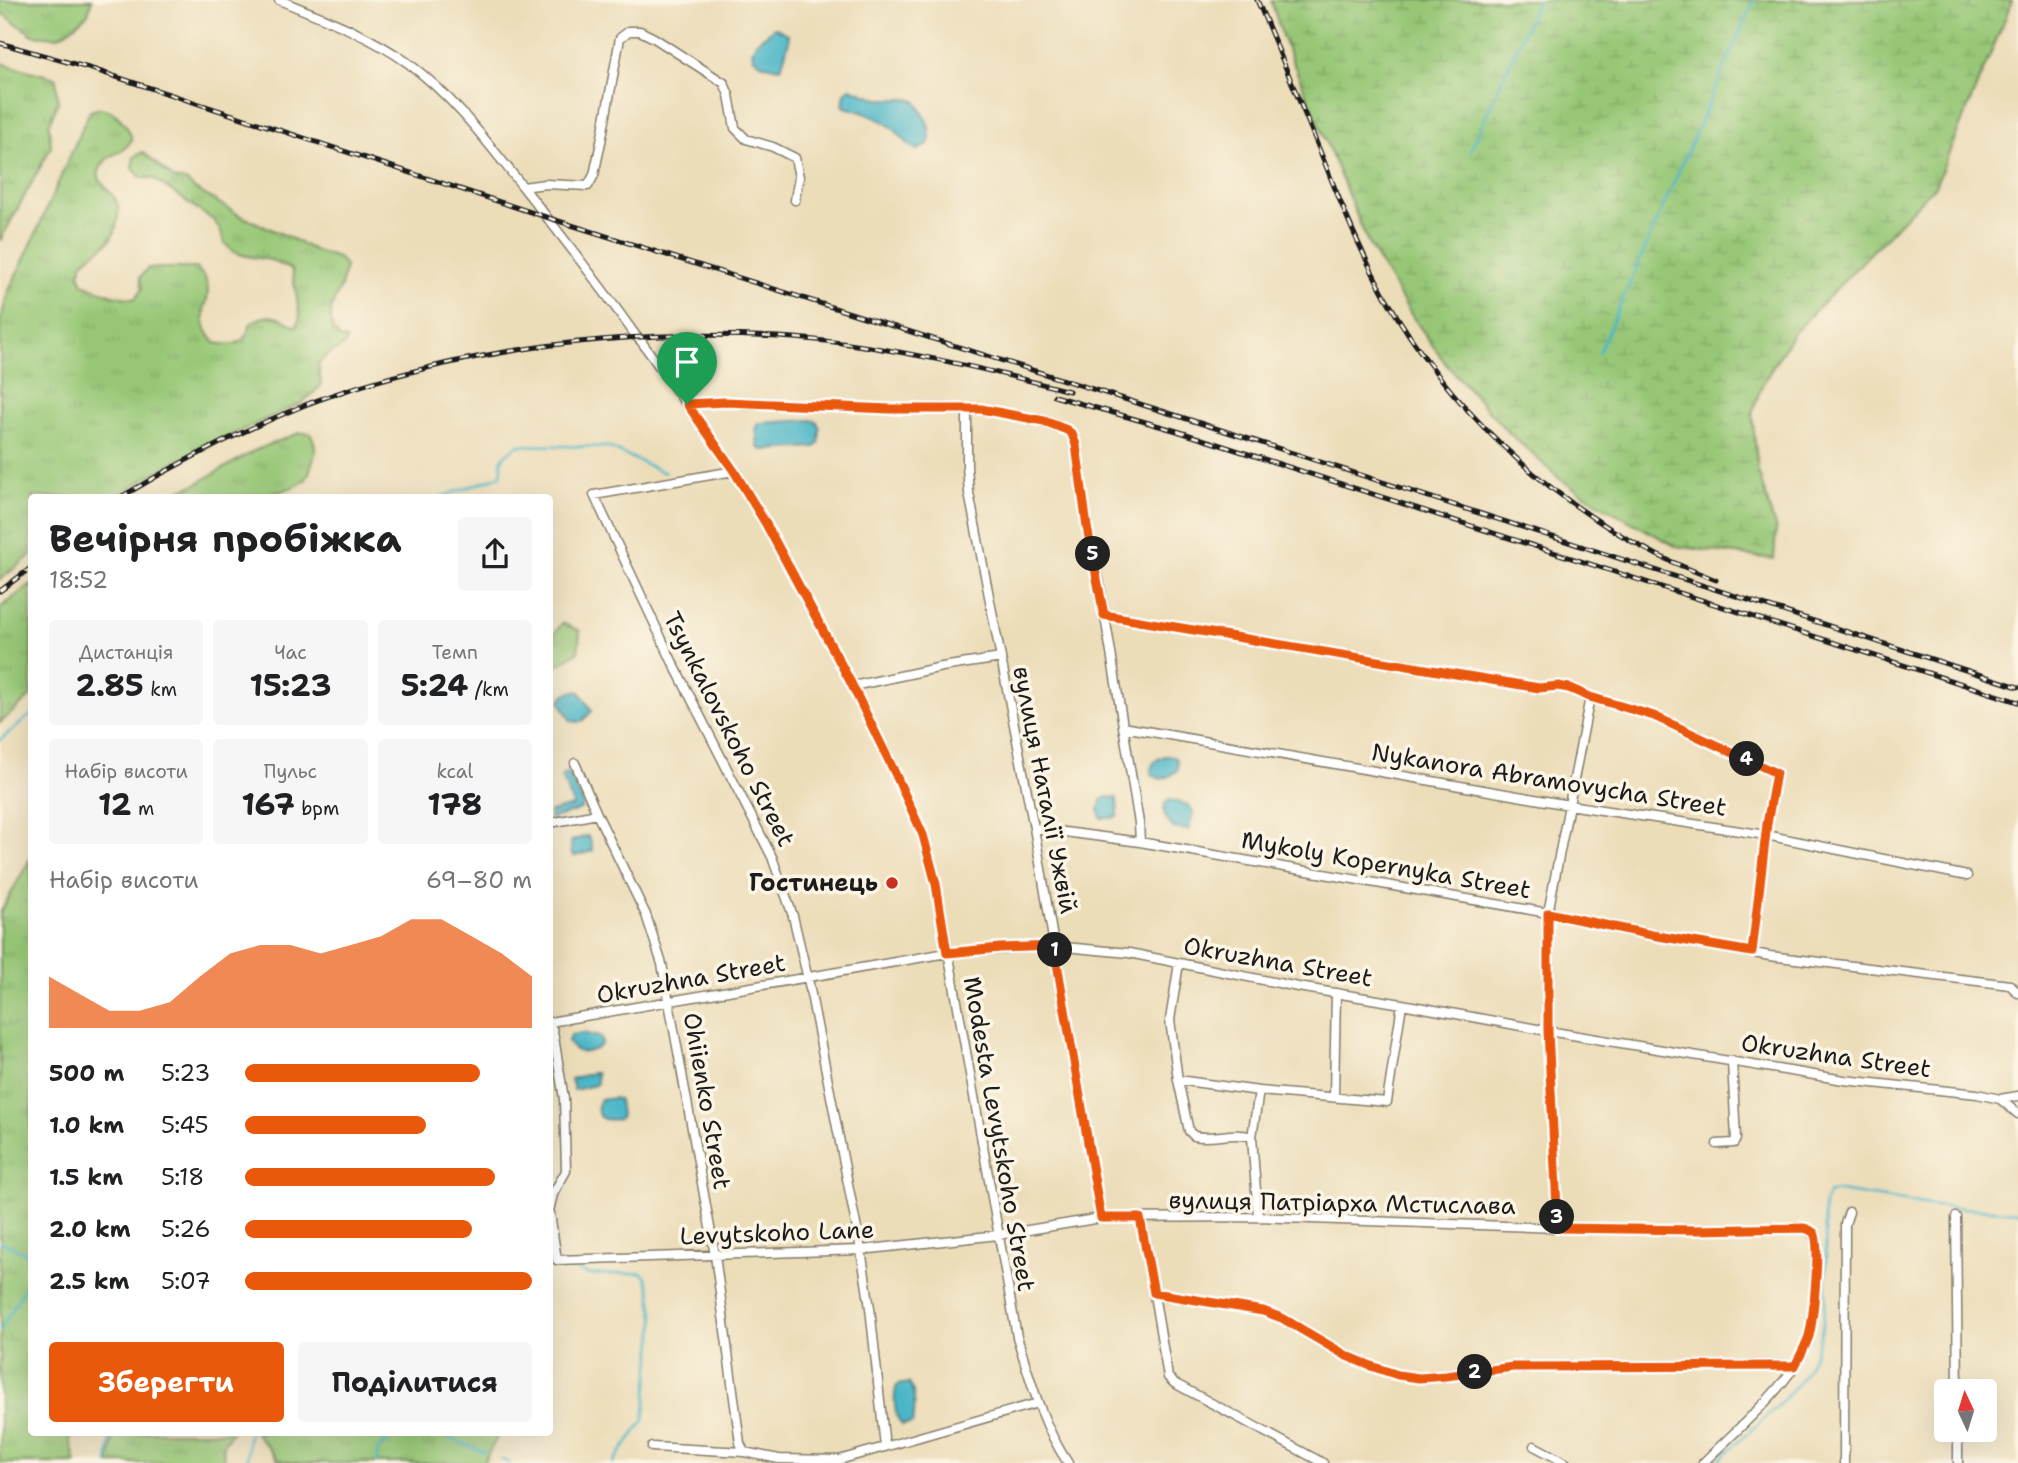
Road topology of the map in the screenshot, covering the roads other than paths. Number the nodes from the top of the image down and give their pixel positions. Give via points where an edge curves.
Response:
1 (279, 0) edge
2 (523, 187) junction
3 (795, 200) dead end
4 (687, 404) junction
5 (967, 410) junction
6 (734, 471) junction
7 (1104, 615) junction
8 (1001, 659) junction
9 (853, 687) junction
10 (1590, 697) junction
11 (1123, 727) junction
12 (575, 763) dead end
13 (1569, 805) junction
14 (597, 814) junction
15 (553, 822) edge
16 (1034, 828) junction
17 (1766, 835) junction
18 (1140, 842) junction
19 (1967, 876) dead end
20 (1548, 913) junction
21 (1054, 946) junction
22 (1752, 952) junction
23 (947, 953) junction
24 (1179, 964) junction
25 (808, 979) junction
26 (2017, 990) edge
27 (1336, 993) junction
28 (670, 1002) junction
29 (1402, 1004) junction
30 (553, 1022) edge
31 (553, 1031) edge
32 (1548, 1031) junction
33 (1732, 1061) junction
34 (1178, 1080) junction
35 (1259, 1091) junction
36 (2018, 1096) edge
37 (1334, 1097) junction
38 (2000, 1099) junction
39 (2018, 1114) edge
40 (1252, 1137) junction
41 (1717, 1144) dead end
42 (553, 1197) edge
43 (1849, 1212) dead end
44 (1258, 1217) junction
45 (1956, 1217) dead end
46 (1101, 1218) junction
47 (1140, 1218) junction
48 (1558, 1228) junction
49 (553, 1234) edge
50 (998, 1236) junction
51 (861, 1250) junction
52 (715, 1255) junction
53 (1154, 1293) junction
54 (1795, 1366) junction
55 (1958, 1379) edge
56 (1038, 1403) junction
57 (1958, 1442) edge
58 (1534, 1446) dead end
59 (652, 1447) dead end
60 (885, 1447) junction
61 (744, 1452) junction
62 (1068, 1463) edge
63 (1323, 1463) edge
64 (1566, 1463) edge
65 (1703, 1463) edge
66 (1844, 1463) edge
67 (1958, 1463) edge

1 - 2 street via 373,41 408,64 451,99
2 - 3 street via 588,186 594,175 620,38 629,31 640,31 724,83 735,128 746,139 795,158 800,177
2 - 4 street, Modesta Levytskoho Street
4 - 5 street
4 - 6 street, Modesta Levytskoho Street
5 - 7 street via 1044,421 1072,434
5 - 8 street, вулиця Наталії Ужвій via 969,493
6 - 9 street, Modesta Levytskoho Street
6 - 25 street, Tsynkalovskoho Street via 594,495 772,857
7 - 10 street via 1539,688 1558,686
7 - 11 street
8 - 9 street
8 - 16 street, вулиця Наталії Ужвій
9 - 23 street, Modesta Levytskoho Street via 923,835
10 - 13 street
10 - 17 street via 1654,716 1776,773
11 - 13 street, Nykanora Abramovycha Street
11 - 18 street
12 - 14 street, Ohiienko Street
13 - 17 street, Nykanora Abramovycha Street
13 - 20 street
14 - 15 street
14 - 28 street, Ohiienko Street via 646,915
16 - 18 street, Mykoly Kopernyka Street
16 - 21 street, вулиця Наталії Ужвій
17 - 19 street, Nykanora Abramovycha Street
17 - 22 street
18 - 20 street, Mykoly Kopernyka Street
20 - 22 street, Mykoly Kopernyka Street
20 - 32 street
21 - 23 street, Okruzhna Street
21 - 24 street, Okruzhna Street via 1129,953
21 - 46 street, вулиця Наталії Ужвій
22 - 26 street, Mykoly Kopernyka Street via 1941,975 2010,985
23 - 25 street, Okruzhna Street
23 - 50 street, Modesta Levytskoho Street
24 - 27 street, Okruzhna Street
24 - 34 street via 1170,1020
25 - 28 street, Okruzhna Street
25 - 51 street, Tsynkalovskoho Street
27 - 29 street, Okruzhna Street
27 - 37 street
28 - 30 street, Okruzhna Street
28 - 52 street, Ohiienko Street
29 - 32 street, Okruzhna Street
29 - 37 street via 1387,1102
31 - 42 street via 564,1099 566,1171
32 - 33 street, Okruzhna Street
32 - 48 street
33 - 38 street, Okruzhna Street
33 - 41 street via 1736,1139
34 - 35 street
34 - 40 street via 1194,1136
35 - 37 street
35 - 40 street
36 - 38 street, Okruzhna Street
38 - 39 street, Okruzhna Street
40 - 44 street
43 - 66 street via 1845,1224
44 - 47 street, вулиця Патріарха Мстислава
44 - 48 street, вулиця Патріарха Мстислава
45 - 55 street
46 - 47 street, вулиця Патріарха Мстислава
46 - 50 street, вулиця Патріарха Мстислава
47 - 53 street
48 - 54 street, вулиця Патріарха Мстислава via 1811,1231 1816,1247 1812,1316
49 - 52 street, Levytskoho Lane via 557,1261
50 - 51 street, Levytskoho Lane
50 - 56 street, Modesta Levytskoho Street via 1017,1337
51 - 52 street, Levytskoho Lane
51 - 60 street, Tsynkalovskoho Street
52 - 61 street, Ohiienko Street
53 - 54 street via 1263,1311 1347,1356 1419,1378 1513,1367
53 - 63 street via 1168,1377
54 - 65 street
56 - 60 street
56 - 62 street, Modesta Levytskoho Street
57 - 67 street
58 - 64 street
59 - 61 street
60 - 61 street via 838,1460 779,1459

